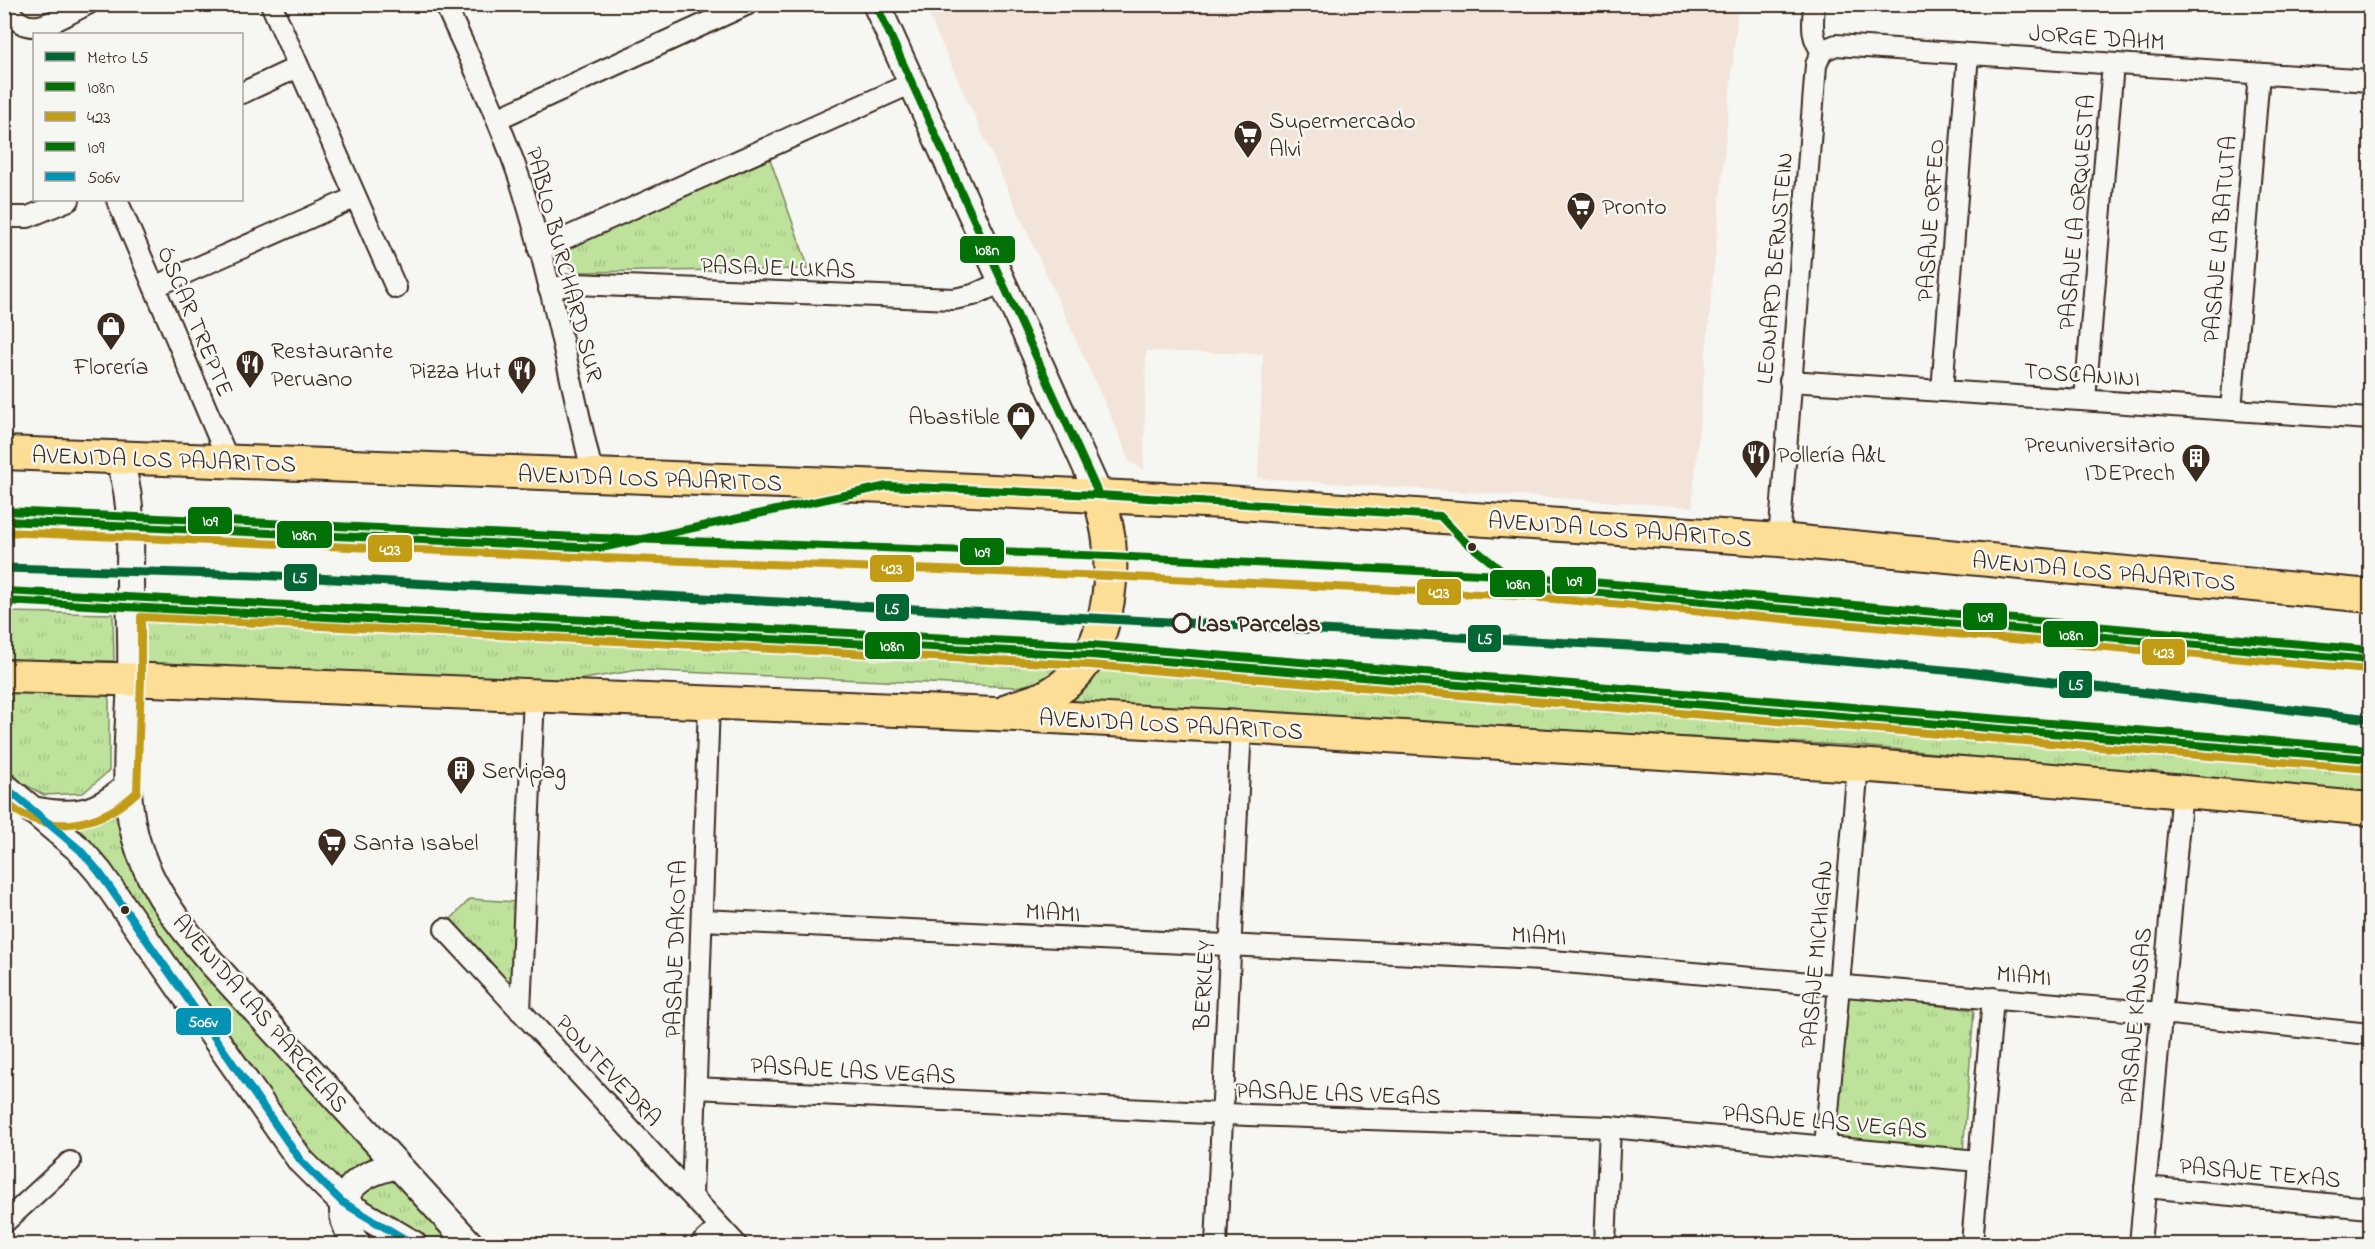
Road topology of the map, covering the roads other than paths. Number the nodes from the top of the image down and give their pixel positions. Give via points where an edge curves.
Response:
1 (6, 4) edge
2 (88, 4) edge
3 (271, 4) edge
4 (445, 4) edge
5 (747, 4) edge
6 (876, 4) edge
7 (1814, 4) edge
8 (42, 30) edge
9 (1822, 51) junction
10 (1968, 54) junction
11 (2114, 64) junction
12 (298, 68) junction
13 (2259, 74) junction
14 (2370, 81) edge
15 (912, 83) junction
16 (243, 93) edge
17 (497, 119) junction
18 (356, 197) junction
19 (67, 201) edge
20 (117, 201) edge
21 (4, 217) edge
22 (539, 250) junction
23 (1002, 282) junction
24 (154, 286) junction
25 (396, 288) dead end
26 (549, 289) junction
27 (1790, 381) junction
28 (1942, 391) junction
29 (2085, 400) junction
30 (2231, 410) junction
31 (2370, 419) edge
32 (4, 453) edge
33 (118, 458) junction
34 (229, 462) junction
35 (593, 476) junction
36 (1100, 495) junction
37 (1779, 540) junction
38 (2370, 596) edge
39 (4, 676) edge
40 (131, 679) junction
41 (534, 696) junction
42 (709, 703) junction
43 (995, 714) junction
44 (1241, 727) junction
45 (1858, 765) junction
46 (4, 786) edge
47 (128, 786) junction
48 (2181, 791) junction
49 (2370, 809) edge
50 (31, 810) junction
51 (702, 920) junction
52 (445, 929) dead end
53 (1231, 946) junction
54 (1839, 984) junction
55 (1993, 998) junction
56 (520, 1011) junction
57 (2161, 1013) junction
58 (2370, 1034) edge
59 (696, 1088) junction
60 (1222, 1114) junction
61 (1610, 1127) junction
62 (1825, 1147) junction
63 (1978, 1161) junction
64 (70, 1162) dead end
65 (397, 1166) junction
66 (2145, 1187) junction
67 (692, 1196) junction
68 (342, 1202) junction
69 (2370, 1208) edge
70 (4, 1223) edge
71 (720, 1227) junction
72 (357, 1245) edge
73 (413, 1245) edge
74 (470, 1245) edge
75 (701, 1245) edge
76 (736, 1245) edge
77 (1216, 1245) edge
78 (1605, 1245) edge
79 (1972, 1245) edge
80 (2140, 1245) edge

1 - 8 street via 22,26
2 - 8 street
3 - 12 street
4 - 17 street, PABLO BURCHARD SUR
5 - 17 street
6 - 15 street
7 - 9 street via 1813,33
9 - 10 street, JORGE DAHM via 1836,45
9 - 27 street, LEONARD BERNSTEIN via 1816,65
10 - 11 street, JORGE DAHM
10 - 28 street, PASAJE ORFEO
11 - 13 street, JORGE DAHM
11 - 29 street, PASAJE LA ORQUESTA
12 - 16 street
12 - 18 street
13 - 14 street, JORGE DAHM
13 - 30 street, PASAJE LA BATUTA
15 - 22 street
15 - 23 street
17 - 22 street, PABLO BURCHARD SUR
18 - 24 street
18 - 25 street
19 - 21 street via 28,217
20 - 24 street, ÓSCAR TREPTE
22 - 26 street, PABLO BURCHARD SUR
23 - 26 street, PASAJE LUKAS via 954,299 575,284
23 - 36 street
24 - 34 street, ÓSCAR TREPTE
26 - 35 street, PABLO BURCHARD SUR
27 - 28 street, TOSCANINI
27 - 37 street, LEONARD BERNSTEIN
28 - 29 street, TOSCANINI
29 - 30 street, TOSCANINI
30 - 31 street, TOSCANINI
32 - 33 main road, AVENIDA LOS PAJARITOS
33 - 34 main road, AVENIDA LOS PAJARITOS
33 - 40 street, AVENIDA LAS PARCELAS via 129,491
34 - 35 main road, AVENIDA LOS PAJARITOS
35 - 36 main road, AVENIDA LOS PAJARITOS
36 - 37 main road, AVENIDA LOS PAJARITOS
36 - 43 main road via 1109,554 1107,604 1098,640 1085,664 1061,686 1039,699
37 - 38 main road, AVENIDA LOS PAJARITOS
39 - 40 main road, AVENIDA LOS PAJARITOS
40 - 41 main road, AVENIDA LOS PAJARITOS
40 - 47 street, AVENIDA LAS PARCELAS
41 - 42 main road, AVENIDA LOS PAJARITOS
41 - 56 street
42 - 43 main road, AVENIDA LOS PAJARITOS
42 - 51 street, PASAJE DAKOTA
43 - 44 main road, AVENIDA LOS PAJARITOS
44 - 45 main road, AVENIDA LOS PAJARITOS
44 - 53 street, BERKLEY
45 - 48 main road, AVENIDA LOS PAJARITOS
45 - 54 street, PASAJE MICHIGAN
46 - 50 street, AVENIDA LAS PARCELAS
47 - 50 street via 108,802 74,815
47 - 65 street, AVENIDA LAS PARCELAS via 139,851 174,917
48 - 49 main road, AVENIDA LOS PAJARITOS
48 - 57 street, PASAJE KANSAS
50 - 68 street, AVENIDA LAS PARCELAS via 80,850 99,872 280,1133 301,1161
51 - 53 street, MIAMI
51 - 59 street, PASAJE DAKOTA
52 - 56 street, PONTEVEDRA
53 - 54 street, MIAMI via 1541,960
53 - 60 street, BERKLEY
54 - 55 street, MIAMI
54 - 62 street, PASAJE MICHIGAN
55 - 57 street, MIAMI
55 - 63 street
56 - 67 street, PONTEVEDRA
57 - 58 street, MIAMI
57 - 66 street, PASAJE KANSAS
59 - 60 street, PASAJE LAS VEGAS
59 - 67 street, PASAJE DAKOTA
60 - 61 street, PASAJE LAS VEGAS
60 - 77 street, BERKLEY
61 - 62 street, PASAJE LAS VEGAS
61 - 78 street
62 - 63 street, PASAJE LAS VEGAS
63 - 79 street
64 - 70 street
65 - 68 street via 363,1177
65 - 74 street, AVENIDA LAS PARCELAS
66 - 69 street, PASAJE TEXAS
66 - 80 street, PASAJE KANSAS
67 - 71 street, PONTEVEDRA
68 - 72 street via 344,1221
68 - 73 street, AVENIDA LAS PARCELAS
71 - 75 street
71 - 76 street, PONTEVEDRA

